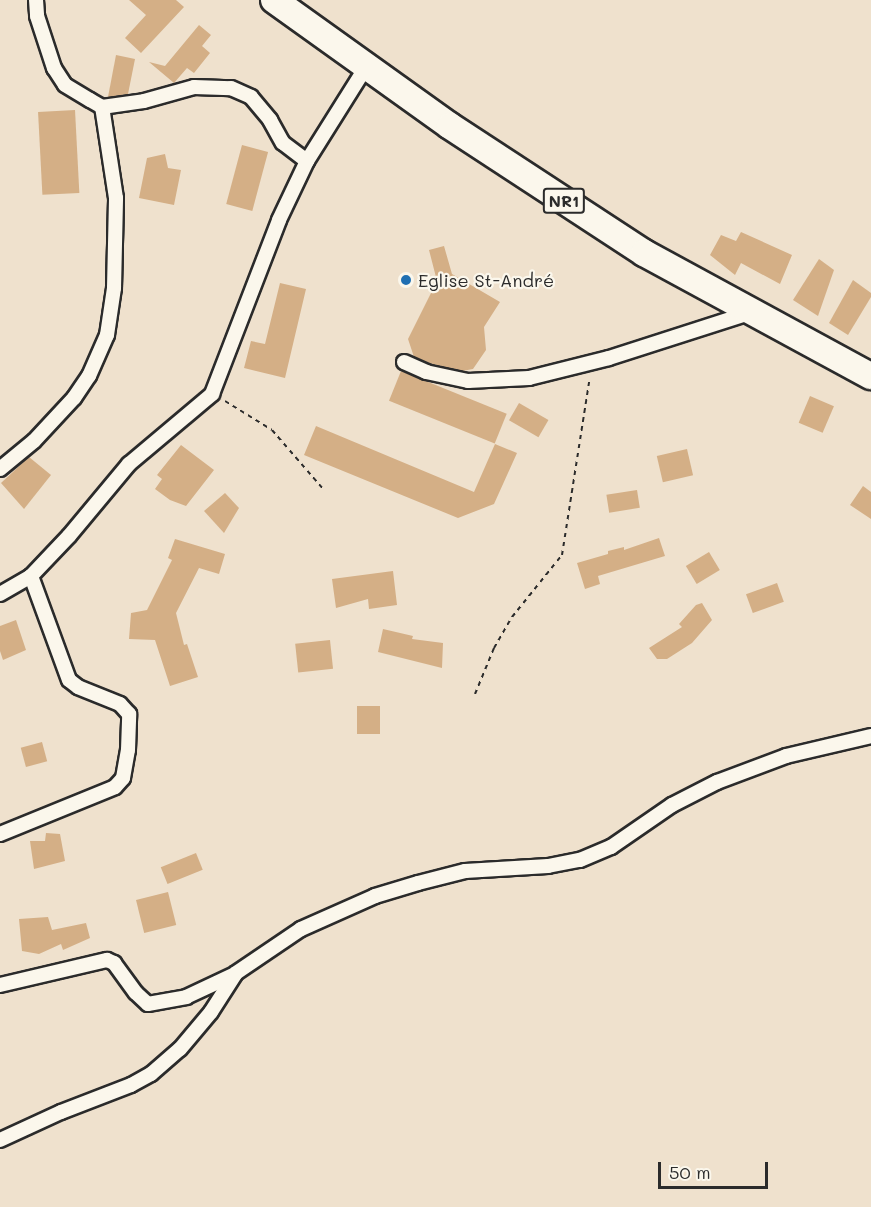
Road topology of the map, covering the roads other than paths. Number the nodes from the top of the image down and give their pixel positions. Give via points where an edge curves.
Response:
1 (36, 0) edge
2 (274, 0) edge
3 (366, 67) junction
4 (102, 106) junction
5 (307, 161) junction
6 (752, 312) junction
7 (404, 362) dead end
8 (871, 376) edge
9 (0, 469) edge
10 (31, 576) junction
11 (0, 594) edge
12 (871, 736) edge
13 (0, 834) edge
14 (236, 973) junction
15 (0, 986) edge
16 (0, 1140) edge

1 - 4 street via 39,24 54,68 65,85
2 - 3 highway, NR1
3 - 5 street
3 - 6 highway, NR1 via 635,247
4 - 5 street via 144,101 194,87 231,88 251,97 283,143
4 - 9 street via 116,198 114,288 107,335 89,376 74,398 34,441
5 - 10 street via 279,220 212,394 129,464
6 - 7 street via 530,378 468,381 426,372
6 - 8 highway, NR1
10 - 11 street
10 - 13 street via 69,680 120,704 129,714 128,750 123,778 115,787
12 - 14 street via 786,756 717,782 672,805 611,847 580,860 465,871 375,896 301,929
14 - 15 street via 186,997 148,1004 114,963 107,960
14 - 16 street via 188,1040 152,1074

